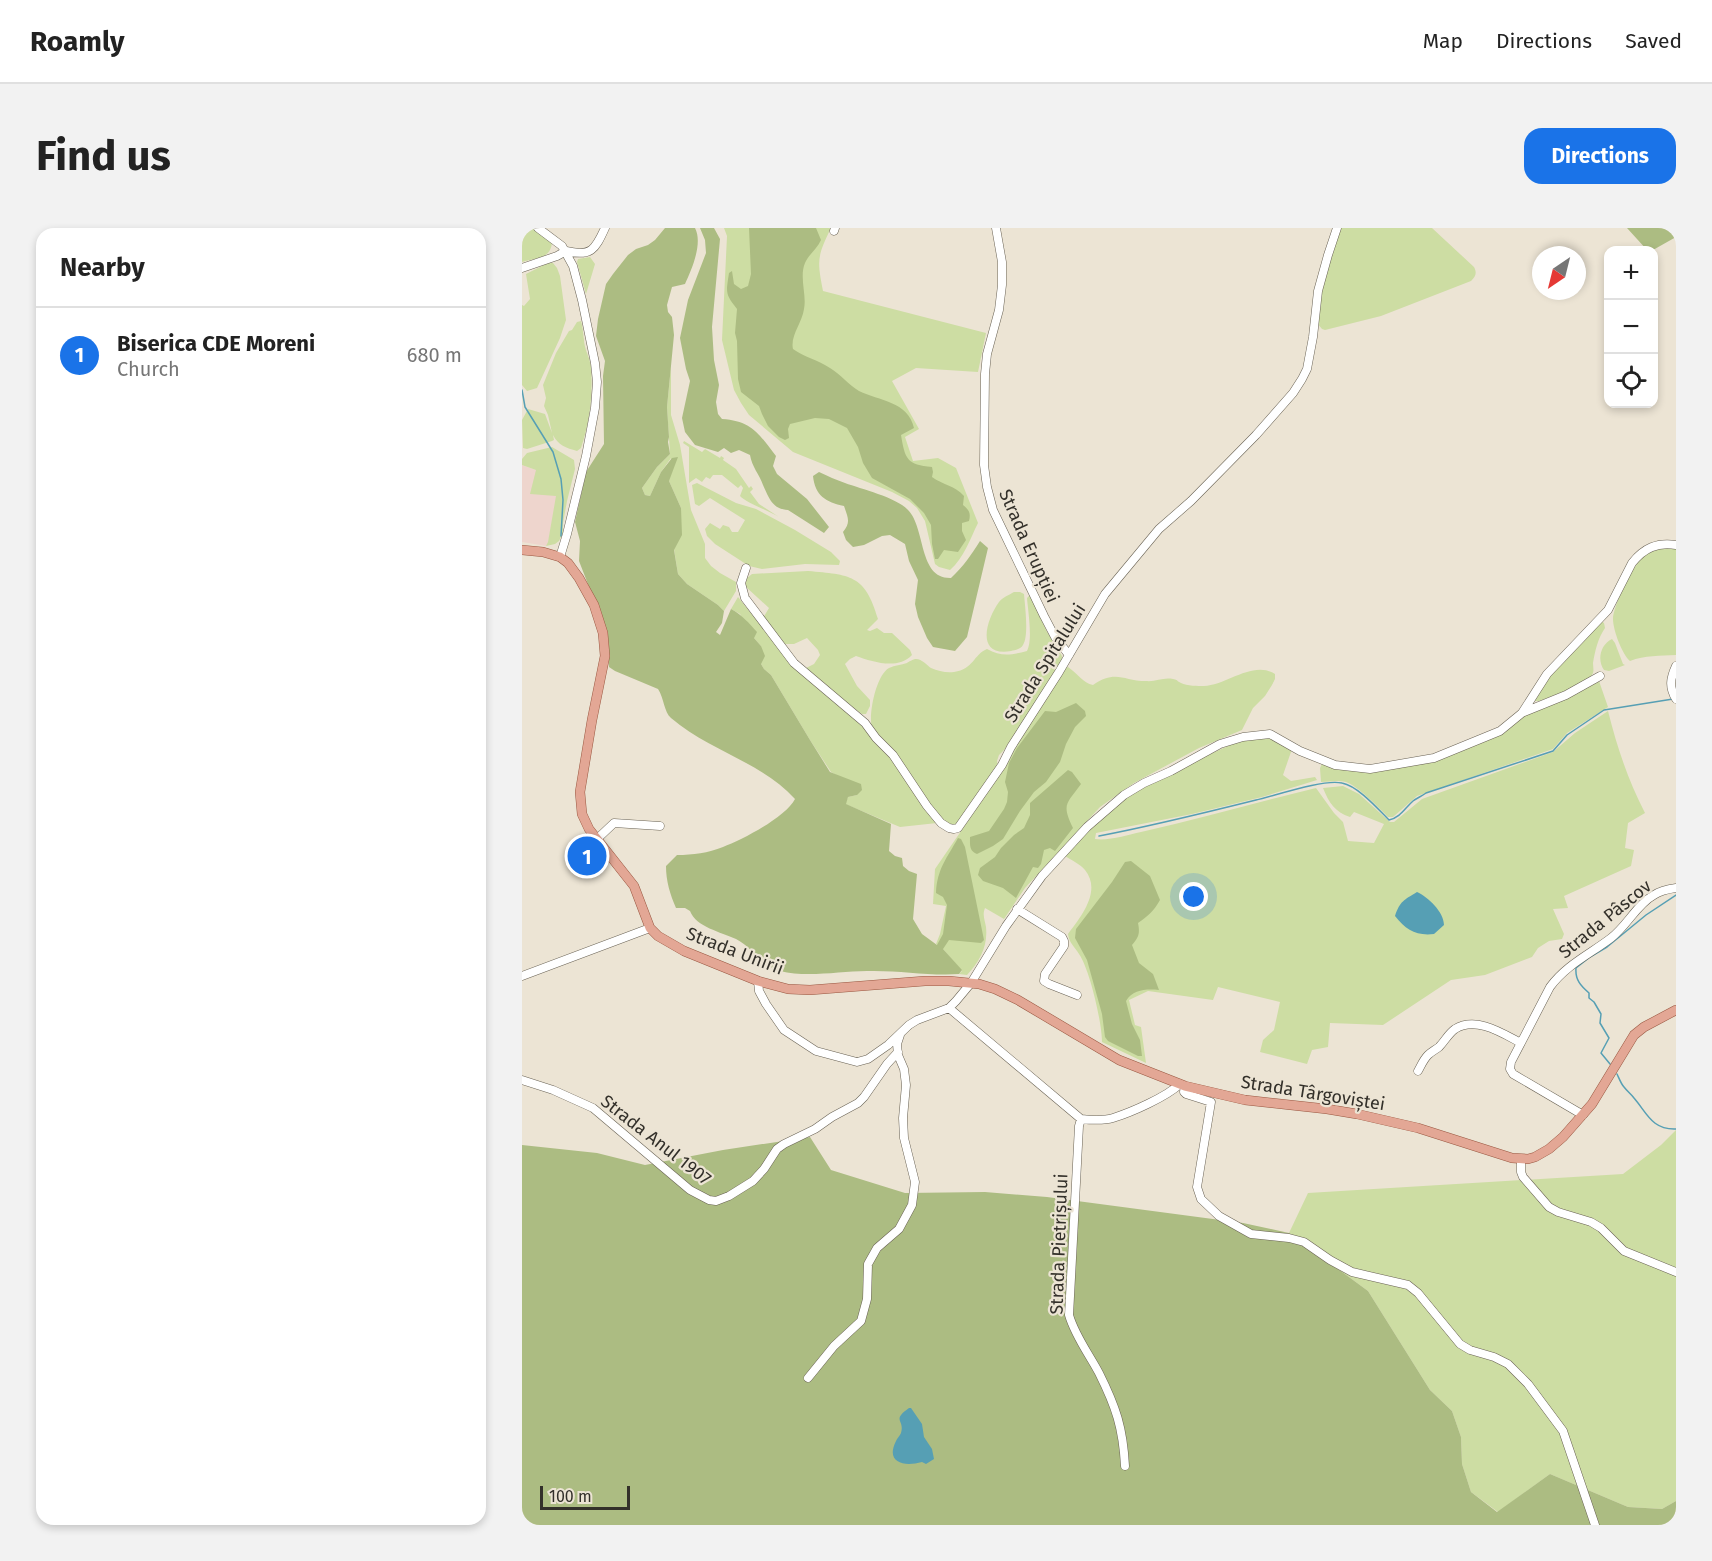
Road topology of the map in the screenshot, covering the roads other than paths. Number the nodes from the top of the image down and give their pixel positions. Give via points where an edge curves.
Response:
1 (538, 228) edge
2 (605, 228) edge
3 (996, 228) edge
4 (1337, 228) edge
5 (566, 251) junction
6 (522, 268) edge
7 (1676, 545) edge
8 (522, 550) edge
9 (560, 557) junction
10 (746, 568) dead end
11 (1069, 655) junction
12 (1676, 666) edge
13 (1600, 676) dead end
14 (1676, 699) edge
15 (1522, 713) junction
16 (660, 826) dead end
17 (597, 839) junction
18 (1676, 888) edge
19 (1017, 909) junction
20 (650, 928) junction
21 (522, 976) edge
22 (758, 981) junction
23 (971, 983) junction
24 (1077, 995) dead end
25 (949, 1008) junction
26 (1676, 1010) edge
27 (900, 1035) junction
28 (1521, 1043) junction
29 (898, 1052) junction
30 (1418, 1071) dead end
31 (522, 1080) edge
32 (1183, 1085) junction
33 (1212, 1097) junction
34 (1583, 1115) junction
35 (1081, 1119) junction
36 (1521, 1159) junction
37 (1676, 1272) edge
38 (808, 1378) dead end
39 (1125, 1466) dead end
40 (1595, 1525) edge

1 - 5 street
2 - 5 street via 591,251
3 - 11 street, Strada Erupției via 1002,285 985,374 987,487 993,510 1044,616
4 - 11 street, Strada Spitalului via 1318,291 1307,369 1302,379 1256,435 1140,550 1105,594
5 - 6 street
5 - 9 street via 577,277 597,382 586,456
7 - 15 street via 1653,546 1637,556 1608,610 1546,674
8 - 9 main road
9 - 17 main road via 585,587 605,646 580,801 585,822
10 - 11 street, Strada Spitalului via 741,583 745,598 794,663 865,723 935,817 949,828 962,825
12 - 14 street via 1670,679
13 - 15 street
15 - 19 street via 1500,731 1434,758 1370,769 1335,765 1270,734 1242,736 1220,744 1124,795 1087,827
16 - 17 street via 614,824
17 - 20 main road via 634,886
18 - 28 street, Strada Pâscov via 1654,894 1612,937 1558,977
19 - 23 street
19 - 24 street via 1062,937 1064,946 1044,981
20 - 21 street
20 - 22 main road, Strada Unirii via 684,951
22 - 23 main road, Strada Unirii via 798,990 911,981
22 - 27 street via 759,991 784,1030 816,1051 857,1062 876,1055
23 - 25 street
23 - 32 main road, Strada Târgoviștei via 1002,992 1119,1060
25 - 27 street via 916,1020
25 - 35 street
26 - 34 main road via 1634,1035
27 - 29 street
28 - 30 street via 1496,1030 1467,1025 1455,1029 1425,1058
28 - 34 street, Strada Pâscov via 1511,1062 1511,1072
29 - 31 street, Strada Anul 1907 via 858,1103 784,1144 753,1181 716,1201 690,1190 593,1108
29 - 38 street via 906,1079 903,1118 915,1182 912,1205 899,1228 877,1248 868,1264 867,1299 861,1321
32 - 33 main road, Strada Târgoviștei
32 - 35 street via 1112,1118
33 - 36 main road, Strada Târgoviștei via 1357,1114
33 - 40 street via 1197,1187 1201,1199 1251,1234 1304,1242 1352,1272 1408,1285 1460,1344 1508,1364 1563,1431
34 - 36 main road via 1549,1149
35 - 39 street, Strada Pietrișului via 1069,1315 1119,1420
36 - 37 street via 1523,1177 1550,1207 1591,1222 1624,1251

